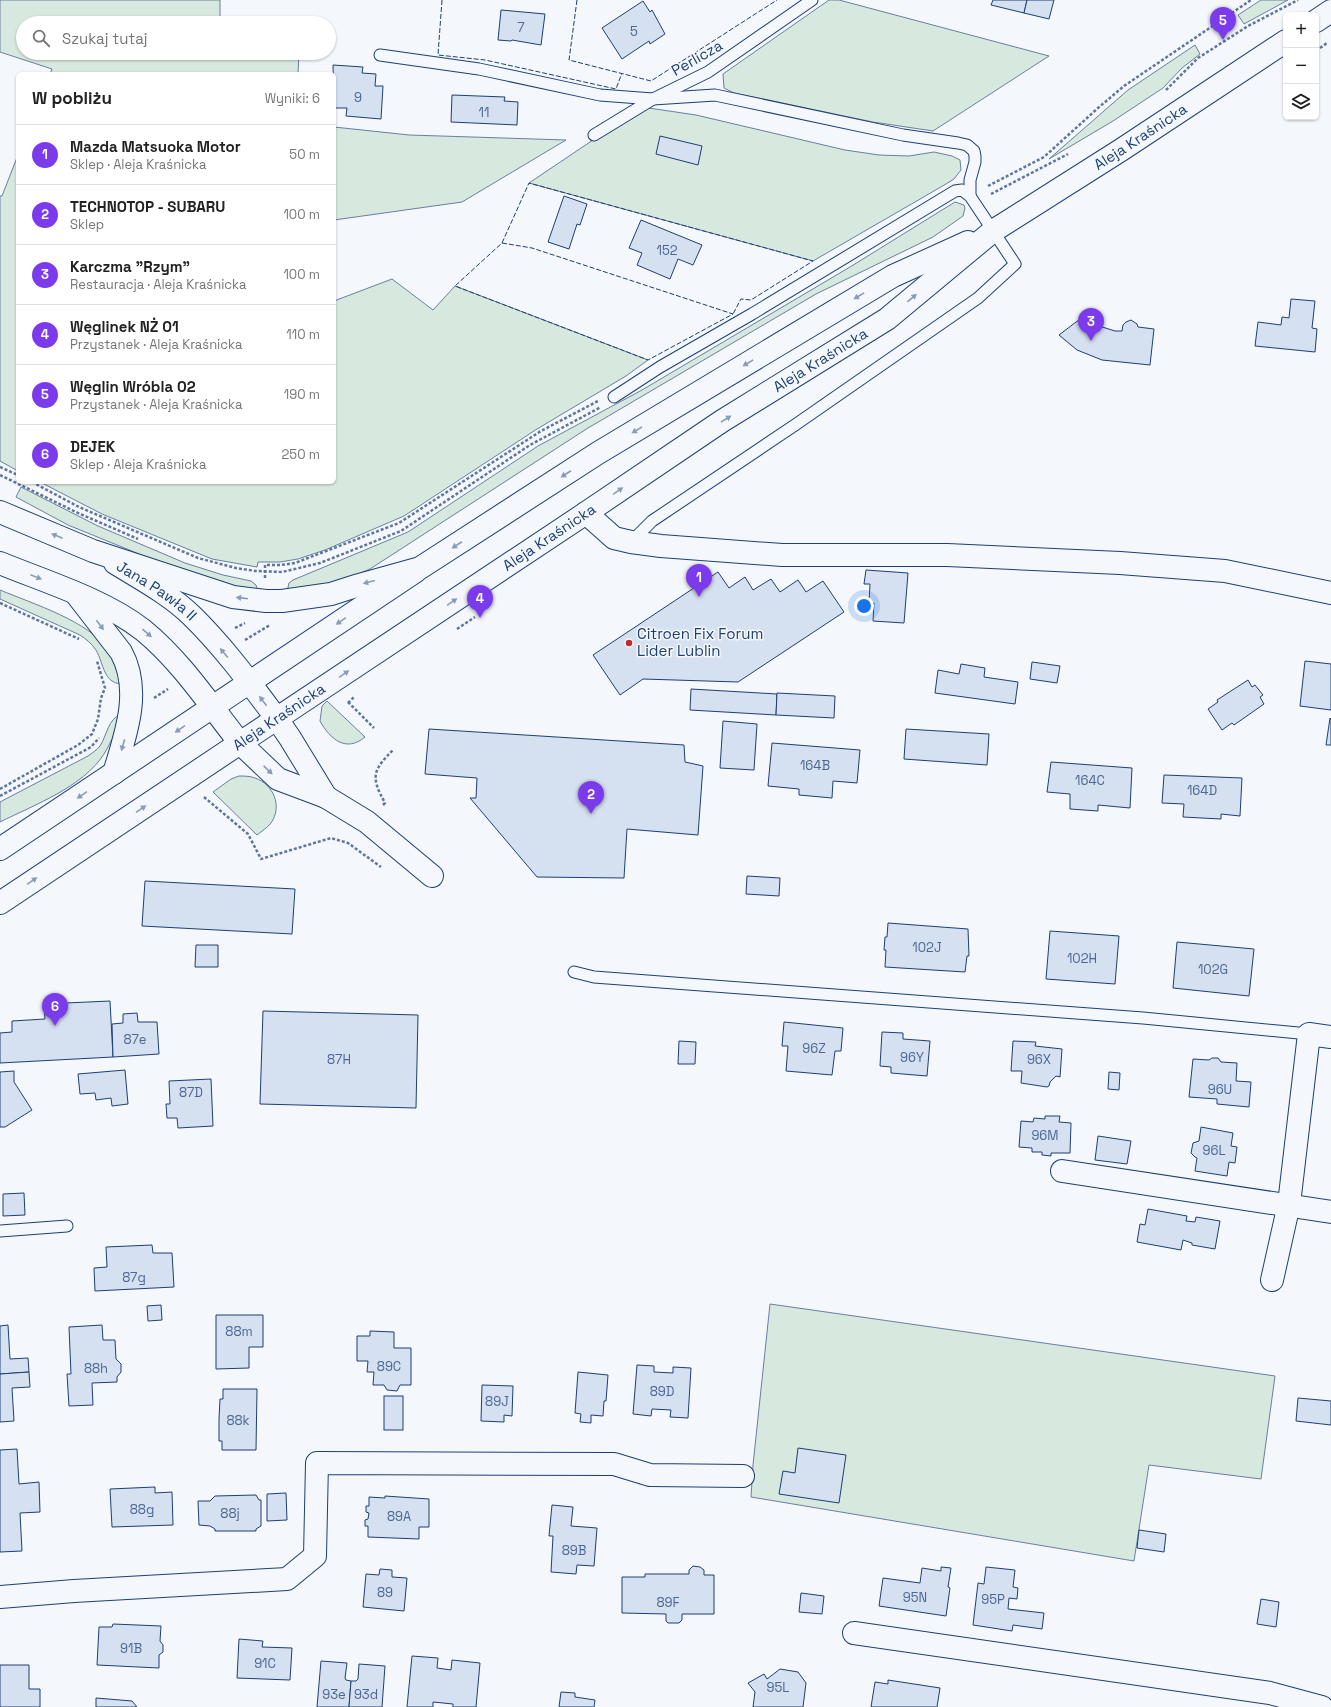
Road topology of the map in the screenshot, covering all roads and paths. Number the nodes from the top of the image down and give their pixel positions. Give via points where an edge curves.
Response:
1 (812, 0) edge
2 (1251, 0) edge
3 (1298, 0) edge
4 (1331, 11) edge
5 (1319, 19) edge
6 (1331, 41) edge
7 (1283, 43) edge
8 (1319, 49) edge
9 (380, 55) dead end
10 (1160, 94) dead end
11 (653, 99) junction
12 (594, 135) dead end
13 (1072, 152) dead end
14 (972, 199) junction
15 (993, 231) junction
16 (614, 397) junction
17 (0, 467) edge
18 (0, 474) edge
19 (16, 474) edge
20 (16, 482) edge
21 (20, 484) edge
22 (36, 484) edge
23 (0, 512) edge
24 (586, 513) junction
25 (144, 542) dead end
26 (631, 542) junction
27 (93, 551) junction
28 (0, 562) edge
29 (420, 568) junction
30 (266, 572) junction
31 (260, 578) dead end
32 (1331, 593) edge
33 (76, 594) junction
34 (0, 604) edge
35 (272, 623) dead end
36 (243, 641) dead end
37 (83, 642) dead end
38 (95, 656) dead end
39 (249, 683) junction
40 (171, 687) dead end
41 (343, 698) dead end
42 (148, 700) dead end
43 (212, 708) junction
44 (276, 719) junction
45 (374, 728) dead end
46 (100, 737) dead end
47 (240, 743) junction
48 (394, 748) dead end
49 (114, 773) junction
50 (0, 789) edge
51 (0, 796) edge
52 (326, 797) junction
53 (204, 798) dead end
54 (385, 803) dead end
55 (0, 849) edge
56 (384, 869) dead end
57 (432, 876) dead end
58 (0, 903) edge
59 (574, 972) dead end
60 (1309, 1034) junction
61 (1331, 1037) edge
62 (1062, 1171) dead end
63 (1289, 1204) junction
64 (1331, 1212) edge
65 (67, 1226) dead end
66 (0, 1231) edge
67 (1272, 1280) dead end
68 (743, 1476) dead end
69 (0, 1597) edge
70 (854, 1633) dead end
71 (1322, 1707) edge

1 - 11 lane, Perlicza via 708,72
2 - 14 path via 1124,86 1044,157
3 - 10 path via 1248,26 1198,58
4 - 5 main road
6 - 8 path
7 - 15 main road, Aleja Kraśnicka
9 - 11 lane via 479,69 600,95
11 - 12 lane, Perlicza
11 - 14 lane via 715,95 903,135 962,144 971,149 975,156 970,180
13 - 14 path
14 - 15 lane
14 - 16 lane via 962,190 945,196 752,314 660,366
24 -> 15 main road, Aleja Kraśnicka via 722,421 887,319
15 - 26 lane via 1015,264 978,298 652,521
15 -> 29 main road, Aleja Kraśnicka via 893,276 598,453
16 - 30 path via 599,408 530,445 401,531 320,563 282,572
16 - 30 path via 594,401 541,430 399,523 295,563 265,565
17 - 19 path
18 - 20 path
21 - 25 path
22 - 30 path via 79,507 198,558
27 -> 23 main road, Jana Pawła II
24 - 26 main road via 614,538
44 -> 24 main road, Aleja Kraśnicka
26 - 32 main road via 782,555 947,555 1120,562 1226,570
29 -> 27 main road via 331,594 297,600 266,601 233,597
39 -> 27 main road, Jana Pawła II via 191,615 146,582
28 -> 33 main road
29 -> 39 main road, Aleja Kraśnicka
30 - 31 path via 265,579
33 -> 43 main road via 124,617 152,638 178,664
33 -> 49 main road via 121,652 130,675 131,705 128,724
34 - 37 path via 78,637
35 - 36 path
38 - 50 path via 105,688 92,734 78,745
39 - 43 main road, Aleja Kraśnicka
44 -> 39 main road, Jana Pawła II
40 - 42 path
41 - 45 path
43 - 47 main road
43 -> 49 main road, Aleja Kraśnicka
44 - 47 main road, Aleja Kraśnicka
44 - 52 main road, Jana Pawła II
46 - 51 path via 91,747
47 -> 52 main road via 278,779
58 -> 47 main road, Aleja Kraśnicka
48 - 54 path via 375,775 376,787
49 -> 55 main road, Aleja Kraśnicka
52 - 57 main road via 367,822
53 - 56 path via 248,834 261,859 331,838 348,843
59 - 60 lane via 594,977 1143,1018
60 - 61 main road
60 - 63 main road
62 - 63 main road
63 - 64 main road
63 - 67 main road
65 - 66 lane
68 - 69 main road via 650,1475 614,1464 317,1463 316,1556 287,1579
70 - 71 main road via 1270,1693

